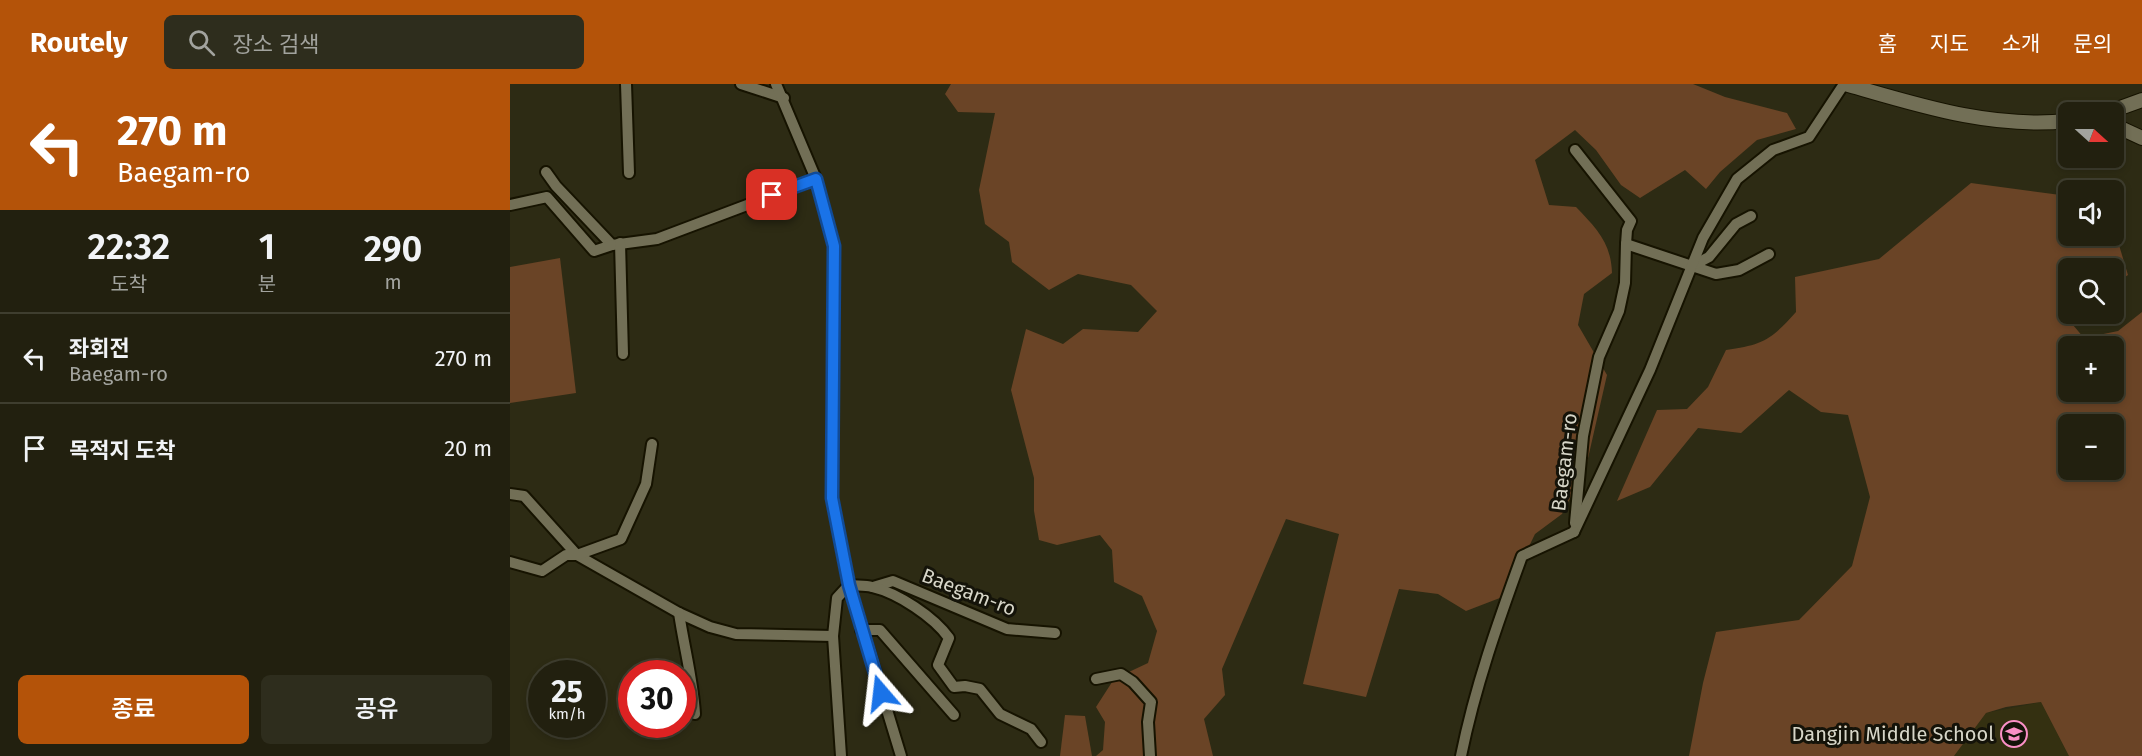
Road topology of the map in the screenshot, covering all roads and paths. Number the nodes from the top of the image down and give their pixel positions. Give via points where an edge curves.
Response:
1 (626, 84) edge
2 (741, 84) edge
3 (776, 84) edge
4 (1844, 84) edge
5 (783, 98) junction
6 (2142, 100) edge
7 (2124, 107) edge
8 (2058, 121) edge
9 (2124, 130) edge
10 (2142, 138) edge
11 (1575, 150) dead end
12 (546, 172) dead end
13 (629, 173) dead end
14 (816, 179) junction
15 (510, 205) edge
16 (1751, 216) dead end
17 (616, 244) junction
18 (1626, 244) junction
19 (1768, 254) dead end
20 (1692, 266) junction
21 (623, 354) dead end
22 (652, 444) dead end
23 (510, 494) edge
24 (1574, 532) junction
25 (578, 555) junction
26 (510, 561) edge
27 (849, 585) junction
28 (872, 587) junction
29 (680, 613) junction
30 (861, 630) junction
31 (1055, 633) dead end
32 (833, 636) junction
33 (687, 660) edge
34 (1096, 679) dead end
35 (954, 715) dead end
36 (1041, 742) dead end
37 (841, 756) edge
38 (901, 756) edge
39 (1150, 756) edge
40 (1461, 756) edge

1 - 13 street
2 - 5 street
3 - 5 street
4 - 8 street via 1969,117
4 - 20 street via 1809,137 1773,150 1737,179 1703,238
5 - 14 street
6 - 7 street
9 - 10 street
11 - 18 street, Baegam-ro via 1631,221
12 - 17 street
14 - 17 street via 657,239
14 - 27 street via 834,246 832,498
15 - 17 street via 548,197 594,251
16 - 20 street via 1736,224 1709,257
17 - 21 street
18 - 20 street
18 - 24 street, Baegam-ro via 1625,283 1619,311 1599,357 1583,436
19 - 20 street via 1738,270 1716,274
20 - 24 street via 1650,370
22 - 25 street via 646,484 621,539
23 - 25 street via 524,495
24 - 40 street, Baegam-ro via 1522,556 1494,632
25 - 26 street via 566,555 542,570
25 - 29 street
27 - 28 street, Baegam-ro
27 - 30 street
27 - 32 street via 837,598
28 - 31 street, Baegam-ro via 893,581 1007,629
28 - 36 street, Baegam-ro via 905,600 943,630 949,639 938,665 954,687 980,689 1000,714 1030,729
29 - 32 street via 736,634
29 - 33 street
30 - 35 street via 880,630
30 - 38 street
32 - 37 street
34 - 39 street via 1120,674 1151,702

